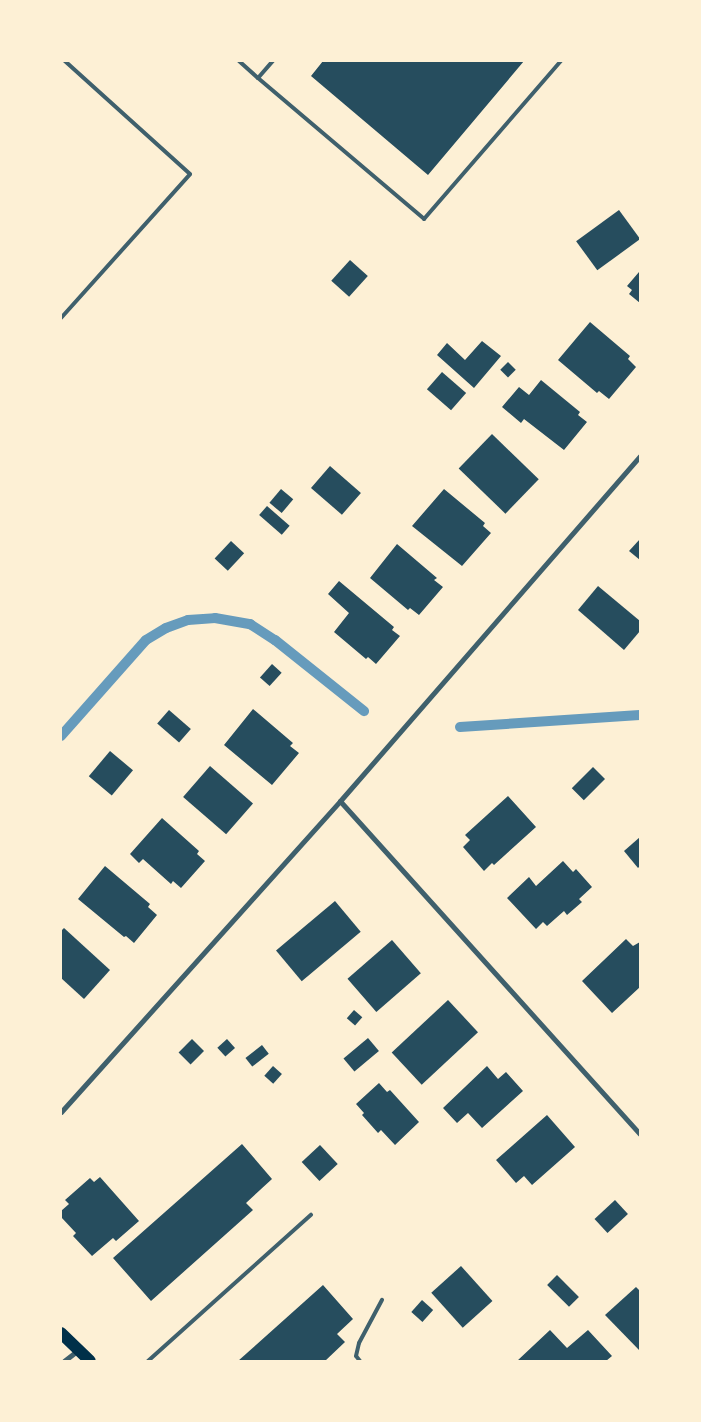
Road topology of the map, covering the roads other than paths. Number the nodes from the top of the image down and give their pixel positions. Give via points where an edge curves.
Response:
1 (65, 61) edge
2 (239, 61) edge
3 (273, 61) edge
4 (562, 61) edge
5 (258, 78) junction
6 (61, 318) edge
7 (640, 456) edge
8 (340, 801) junction
9 (61, 1112) edge
10 (640, 1134) edge
11 (311, 1215) dead end
12 (382, 1300) dead end
13 (61, 1334) edge
14 (78, 1350) junction
15 (64, 1361) edge
16 (90, 1361) edge
17 (148, 1361) edge
18 (360, 1361) edge

1 - 6 lane via 190,174
2 - 5 lane
3 - 5 lane
4 - 5 lane via 424,219
7 - 8 street
8 - 9 street
8 - 10 street
11 - 17 lane
12 - 18 lane via 359,1343 356,1356
13 - 14 main road
14 - 15 street
14 - 16 main road

